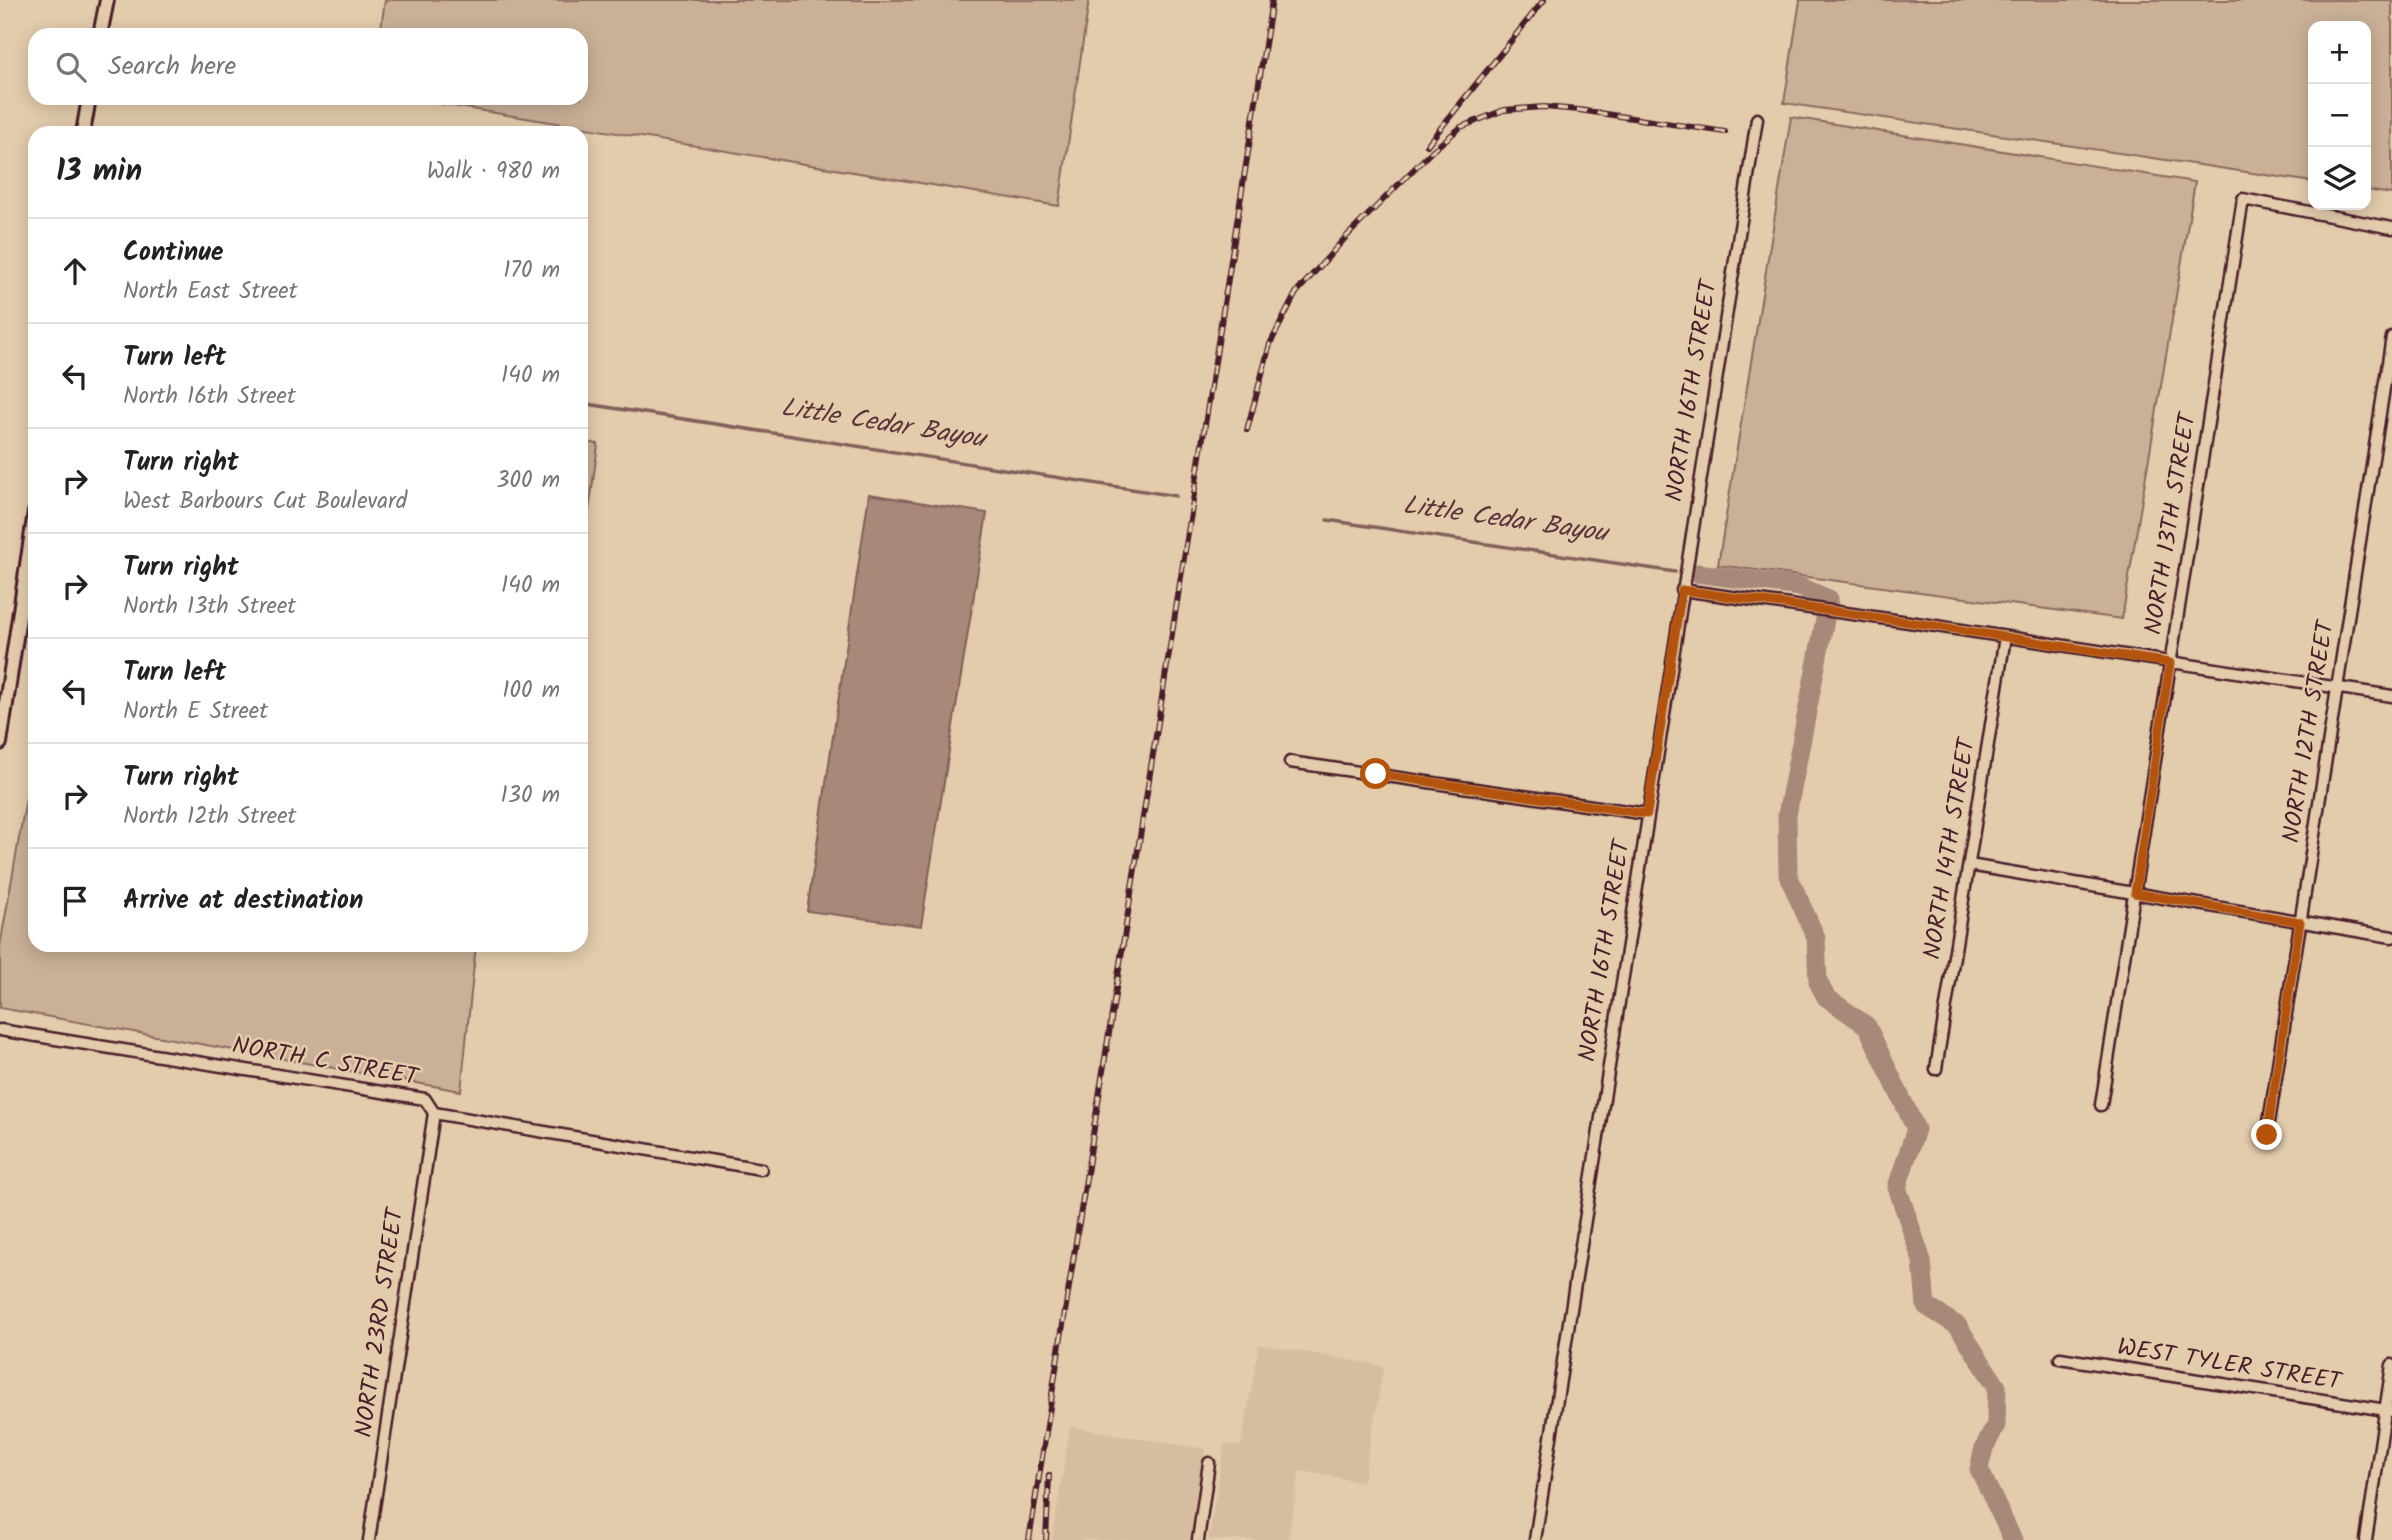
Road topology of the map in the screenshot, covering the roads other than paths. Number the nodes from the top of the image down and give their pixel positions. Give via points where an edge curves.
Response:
1 (107, 0) edge
2 (101, 28) edge
3 (88, 105) edge
4 (1756, 120) dead end
5 (84, 126) edge
6 (2392, 228) edge
7 (2392, 337) edge
8 (28, 558) edge
9 (1682, 590) junction
10 (2006, 637) junction
11 (2170, 663) junction
12 (2337, 687) junction
13 (2392, 696) edge
14 (0, 743) edge
15 (1290, 762) dead end
16 (1647, 814) junction
17 (1969, 865) junction
18 (2135, 893) junction
19 (2300, 922) junction
20 (2392, 937) edge
21 (0, 1030) edge
22 (1936, 1069) dead end
23 (2101, 1105) dead end
24 (434, 1113) junction
25 (2267, 1135) dead end
26 (761, 1169) dead end
27 (2060, 1358) dead end
28 (2392, 1365) edge
29 (2389, 1411) edge
30 (1209, 1463) dead end
31 (369, 1540) edge
32 (1198, 1540) edge
33 (1535, 1540) edge
34 (2366, 1540) edge

1 - 2 main road
3 - 5 main road
4 - 9 street, NORTH 16TH STREET
6 - 11 street, NORTH 13TH STREET via 2243,199
7 - 12 street, NORTH 12TH STREET
8 - 14 main road
9 - 10 street
9 - 16 street, NORTH 16TH STREET
10 - 11 street
10 - 17 street, NORTH 14TH STREET
11 - 12 street
11 - 18 street, NORTH 13TH STREET
12 - 13 street
12 - 19 street, NORTH 12TH STREET
15 - 16 street
16 - 33 street, NORTH 16TH STREET
17 - 18 street
17 - 22 street, NORTH 14TH STREET
18 - 19 street
18 - 23 street, NORTH 13TH STREET
19 - 20 street
19 - 25 street, NORTH 12TH STREET
21 - 24 street, NORTH C STREET via 425,1099
24 - 26 street, NORTH C STREET
24 - 31 street, NORTH 23RD STREET
27 - 29 street, WEST TYLER STREET
28 - 29 street
29 - 34 street
30 - 32 street

